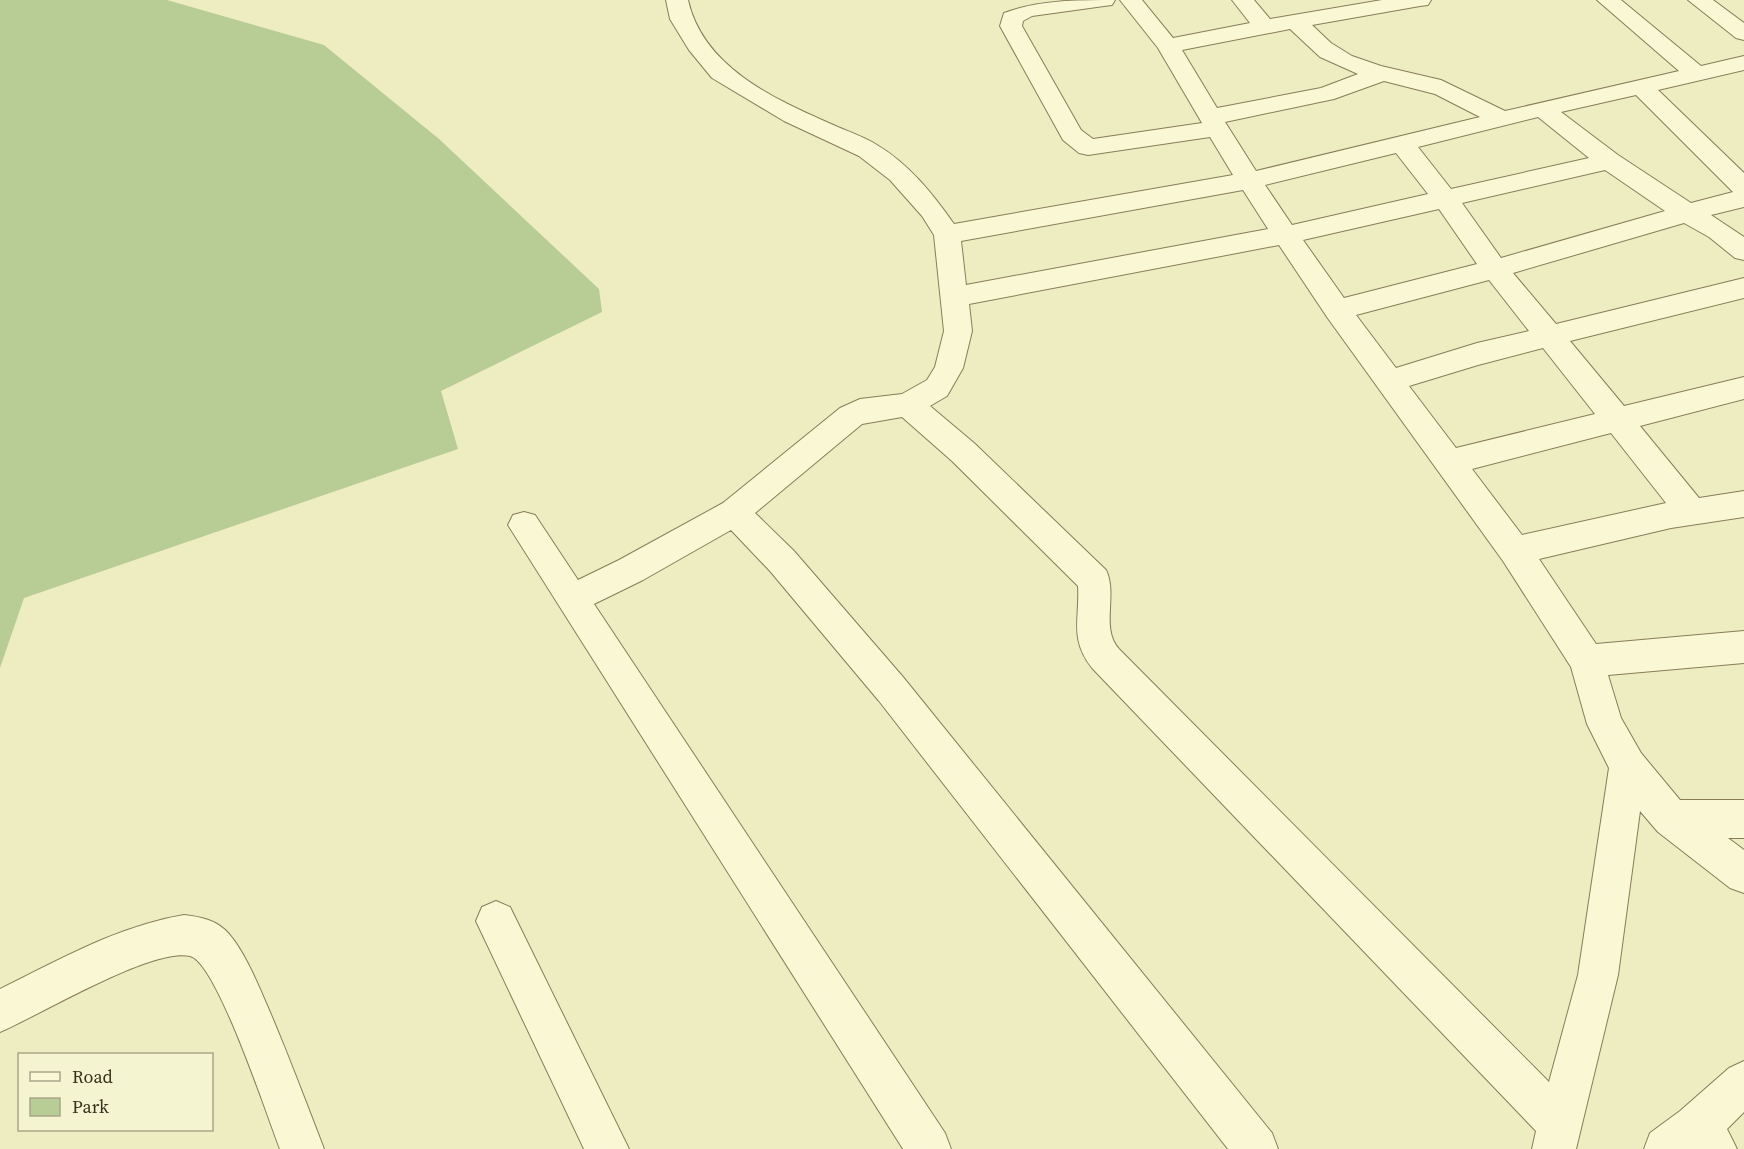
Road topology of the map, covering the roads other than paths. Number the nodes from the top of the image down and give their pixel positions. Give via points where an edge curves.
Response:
1 (677, 0) edge
2 (1104, 0) edge
3 (1131, 0) edge
4 (1243, 0) edge
5 (1420, 0) edge
6 (1608, 0) edge
7 (1699, 0) edge
8 (1368, 4) edge
9 (1295, 21) junction
10 (1264, 27) junction
11 (1744, 33) edge
12 (1168, 46) junction
13 (1744, 64) edge
14 (1381, 74) junction
15 (1697, 74) junction
16 (1641, 86) junction
17 (1542, 109) junction
18 (1502, 119) junction
19 (1214, 123) junction
20 (1401, 143) junction
21 (1609, 161) junction
22 (1249, 181) junction
23 (1744, 188) edge
24 (1445, 198) junction
25 (1744, 198) edge
26 (1687, 213) junction
27 (947, 234) junction
28 (1286, 234) junction
29 (1744, 251) edge
30 (1495, 269) junction
31 (1744, 288) edge
32 (955, 297) junction
33 (1337, 310) junction
34 (1550, 337) junction
35 (1390, 381) junction
36 (1744, 388) edge
37 (908, 405) junction
38 (1618, 421) junction
39 (1449, 462) junction
40 (1744, 504) edge
41 (734, 512) junction
42 (1692, 512) junction
43 (524, 525) dead end
44 (1515, 551) junction
45 (573, 598) junction
46 (1744, 647) edge
47 (1587, 661) junction
48 (1628, 766) junction
49 (1671, 819) junction
50 (1744, 819) edge
51 (1744, 874) edge
52 (496, 921) dead end
53 (0, 1011) edge
54 (1744, 1083) edge
55 (1557, 1136) edge
56 (1692, 1142) edge
57 (302, 1149) edge
58 (607, 1149) edge
59 (929, 1149) edge
60 (1256, 1149) edge

1 - 27 street via 681,19 720,73 792,116 868,150 899,174
2 - 19 street via 1027,10 1012,18 1011,26 1072,135 1088,147 1101,146
3 - 12 street
4 - 10 street
5 - 8 street
6 - 15 street
7 - 11 street
8 - 9 street
9 - 10 street
9 - 14 street via 1332,55
10 - 12 street
12 - 19 street
13 - 15 street
14 - 18 street via 1445,90
14 - 19 street via 1326,94
15 - 16 street
16 - 17 street
16 - 23 street
17 - 18 street
17 - 21 street
18 - 20 street
19 - 22 street
20 - 22 street
20 - 24 street
21 - 24 street
21 - 26 street
22 - 27 street
22 - 28 street
24 - 28 street
24 - 30 street
25 - 26 street
26 - 29 street
26 - 30 street
27 - 32 street
28 - 32 street
28 - 33 street
30 - 33 street
30 - 34 street
31 - 34 street
32 - 37 street via 958,331 949,368 937,388
33 - 35 street
34 - 35 street
34 - 38 street
35 - 39 street
36 - 38 street
37 - 41 street via 870,409 851,416
37 - 55 street via 963,452 1094,580 1095,643 1116,670
38 - 39 street
38 - 42 street
39 - 44 street
40 - 42 street
41 - 45 street
41 - 60 street via 782,561 891,689
42 - 44 street
43 - 45 street
44 - 47 street
45 - 59 street
46 - 47 street
47 - 48 street via 1605,724
48 - 49 street
48 - 55 street via 1598,975
49 - 50 street
49 - 51 street
52 - 58 street
53 - 57 street via 137,945 171,936 202,937 212,944 243,994
54 - 56 street

